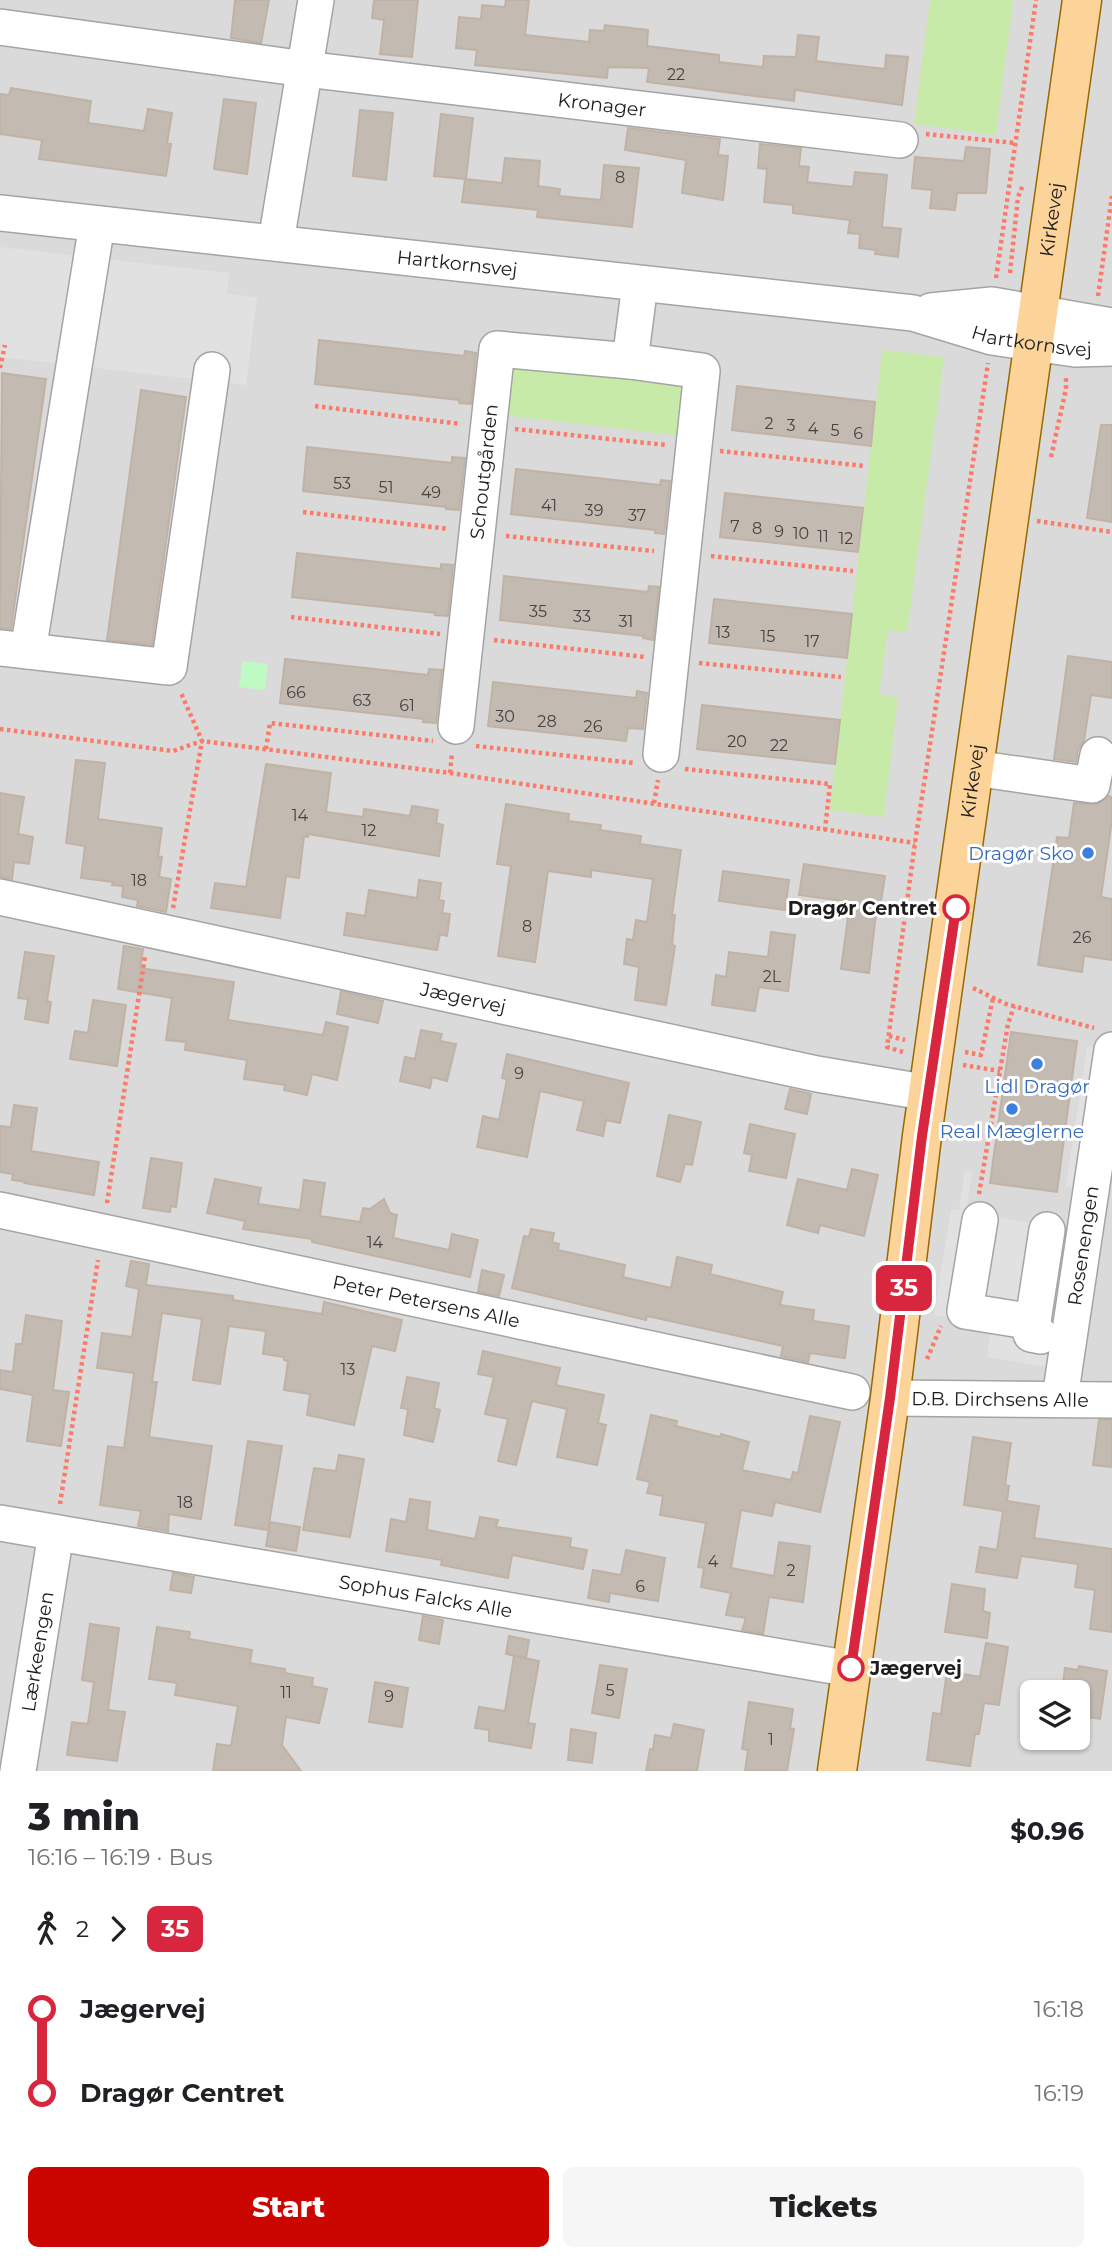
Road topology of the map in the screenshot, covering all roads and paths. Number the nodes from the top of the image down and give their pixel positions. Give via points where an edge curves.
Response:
1 (316, 0) edge
2 (1036, 0) edge
3 (1082, 0) edge
4 (0, 27) edge
5 (305, 69) junction
6 (900, 140) joint
7 (1015, 143) junction
8 (1112, 196) edge
9 (0, 213) edge
10 (97, 224) junction
11 (276, 242) junction
12 (640, 284) junction
13 (992, 321) junction
14 (1036, 328) junction
15 (1106, 332) edge
16 (5, 345) dead end
17 (630, 361) junction
18 (0, 368) edge
19 (212, 370) dead end
20 (315, 406) dead end
21 (489, 427) junction
22 (694, 448) junction
23 (865, 466) dead end
24 (303, 512) dead end
25 (1037, 521) dead end
26 (1112, 532) edge
27 (477, 533) junction
28 (683, 553) junction
29 (853, 570) dead end
30 (291, 617) dead end
31 (466, 637) junction
32 (14, 650) edge
33 (671, 660) junction
34 (169, 667) junction
35 (841, 677) dead end
36 (0, 729) edge
37 (455, 738) junction
38 (202, 741) junction
39 (266, 749) junction
40 (1098, 755) dead end
41 (660, 762) junction
42 (974, 768) junction
43 (825, 830) junction
44 (915, 843) junction
45 (0, 897) edge
46 (169, 933) junction
47 (971, 987) dead end
48 (1014, 1006) junction
49 (888, 1036) dead end
50 (1106, 1040) edge
51 (929, 1093) junction
52 (0, 1210) edge
53 (980, 1220) joint
54 (1047, 1230) dead end
55 (965, 1311) junction
56 (1033, 1322) junction
57 (1069, 1340) junction
58 (852, 1392) dead end
59 (900, 1398) junction
60 (1060, 1398) junction
61 (1112, 1400) edge
62 (0, 1523) edge
63 (56, 1533) junction
64 (851, 1669) junction
65 (18, 1771) edge
66 (837, 1771) edge

1 - 5 street
2 - 7 path
3 - 14 main road, Kirkevej
4 - 5 street, Kronager
5 - 6 street, Kronager
5 - 11 street
6 - 7 path via 910,132
7 - 13 path
8 - 15 path
9 - 10 street, Hartkornsvej
10 - 11 street, Hartkornsvej
10 - 32 street via 77,354
11 - 12 street, Hartkornsvej
12 - 13 street, Hartkornsvej
12 - 17 street
13 - 14 street, Hartkornsvej
13 - 44 path
14 - 15 street, Hartkornsvej via 1075,349
14 - 42 main road, Kirkevej
16 - 18 path
17 - 21 street, Schoutgården via 497,349
17 - 22 street, Schoutgården via 702,371
19 - 34 street
20 - 21 path
21 - 22 path
21 - 27 street, Schoutgården
22 - 23 path
22 - 28 street, Schoutgården
24 - 27 path
25 - 26 path
27 - 28 path
27 - 31 street, Schoutgården
28 - 29 path
28 - 33 street, Schoutgården
30 - 31 path
31 - 33 path
31 - 37 street, Schoutgården
32 - 34 street
33 - 35 path
33 - 41 street, Schoutgården
34 - 38 path
36 - 38 path via 173,751
37 - 39 path via 270,723
37 - 41 path
38 - 39 path
38 - 46 path
39 - 43 path
40 - 42 street via 1092,785
41 - 43 path via 830,785
42 - 51 main road, Kirkevej
43 - 44 path
44 - 49 path
45 - 46 street, Jægervej
46 - 51 street, Jægervej via 804,1071
47 - 48 path
48 - 50 path
48 - 53 path via 988,1137 977,1209
50 - 57 street, Rosenengen
51 - 59 main road, Kirkevej
52 - 58 street, Peter Petersens Alle
53 - 55 street
54 - 56 street
55 - 56 street
55 - 59 path via 944,1320
56 - 57 street via 1031,1334
57 - 60 street, Rosenengen
59 - 60 street, D.B. Dirchsens Alle
59 - 64 main road, Kirkevej
60 - 61 street, D.B. Dirchsens Alle
62 - 63 street, Sophus Falcks Alle
63 - 64 street, Sophus Falcks Alle
63 - 65 street, Lærkeengen
64 - 66 main road, Kirkevej

